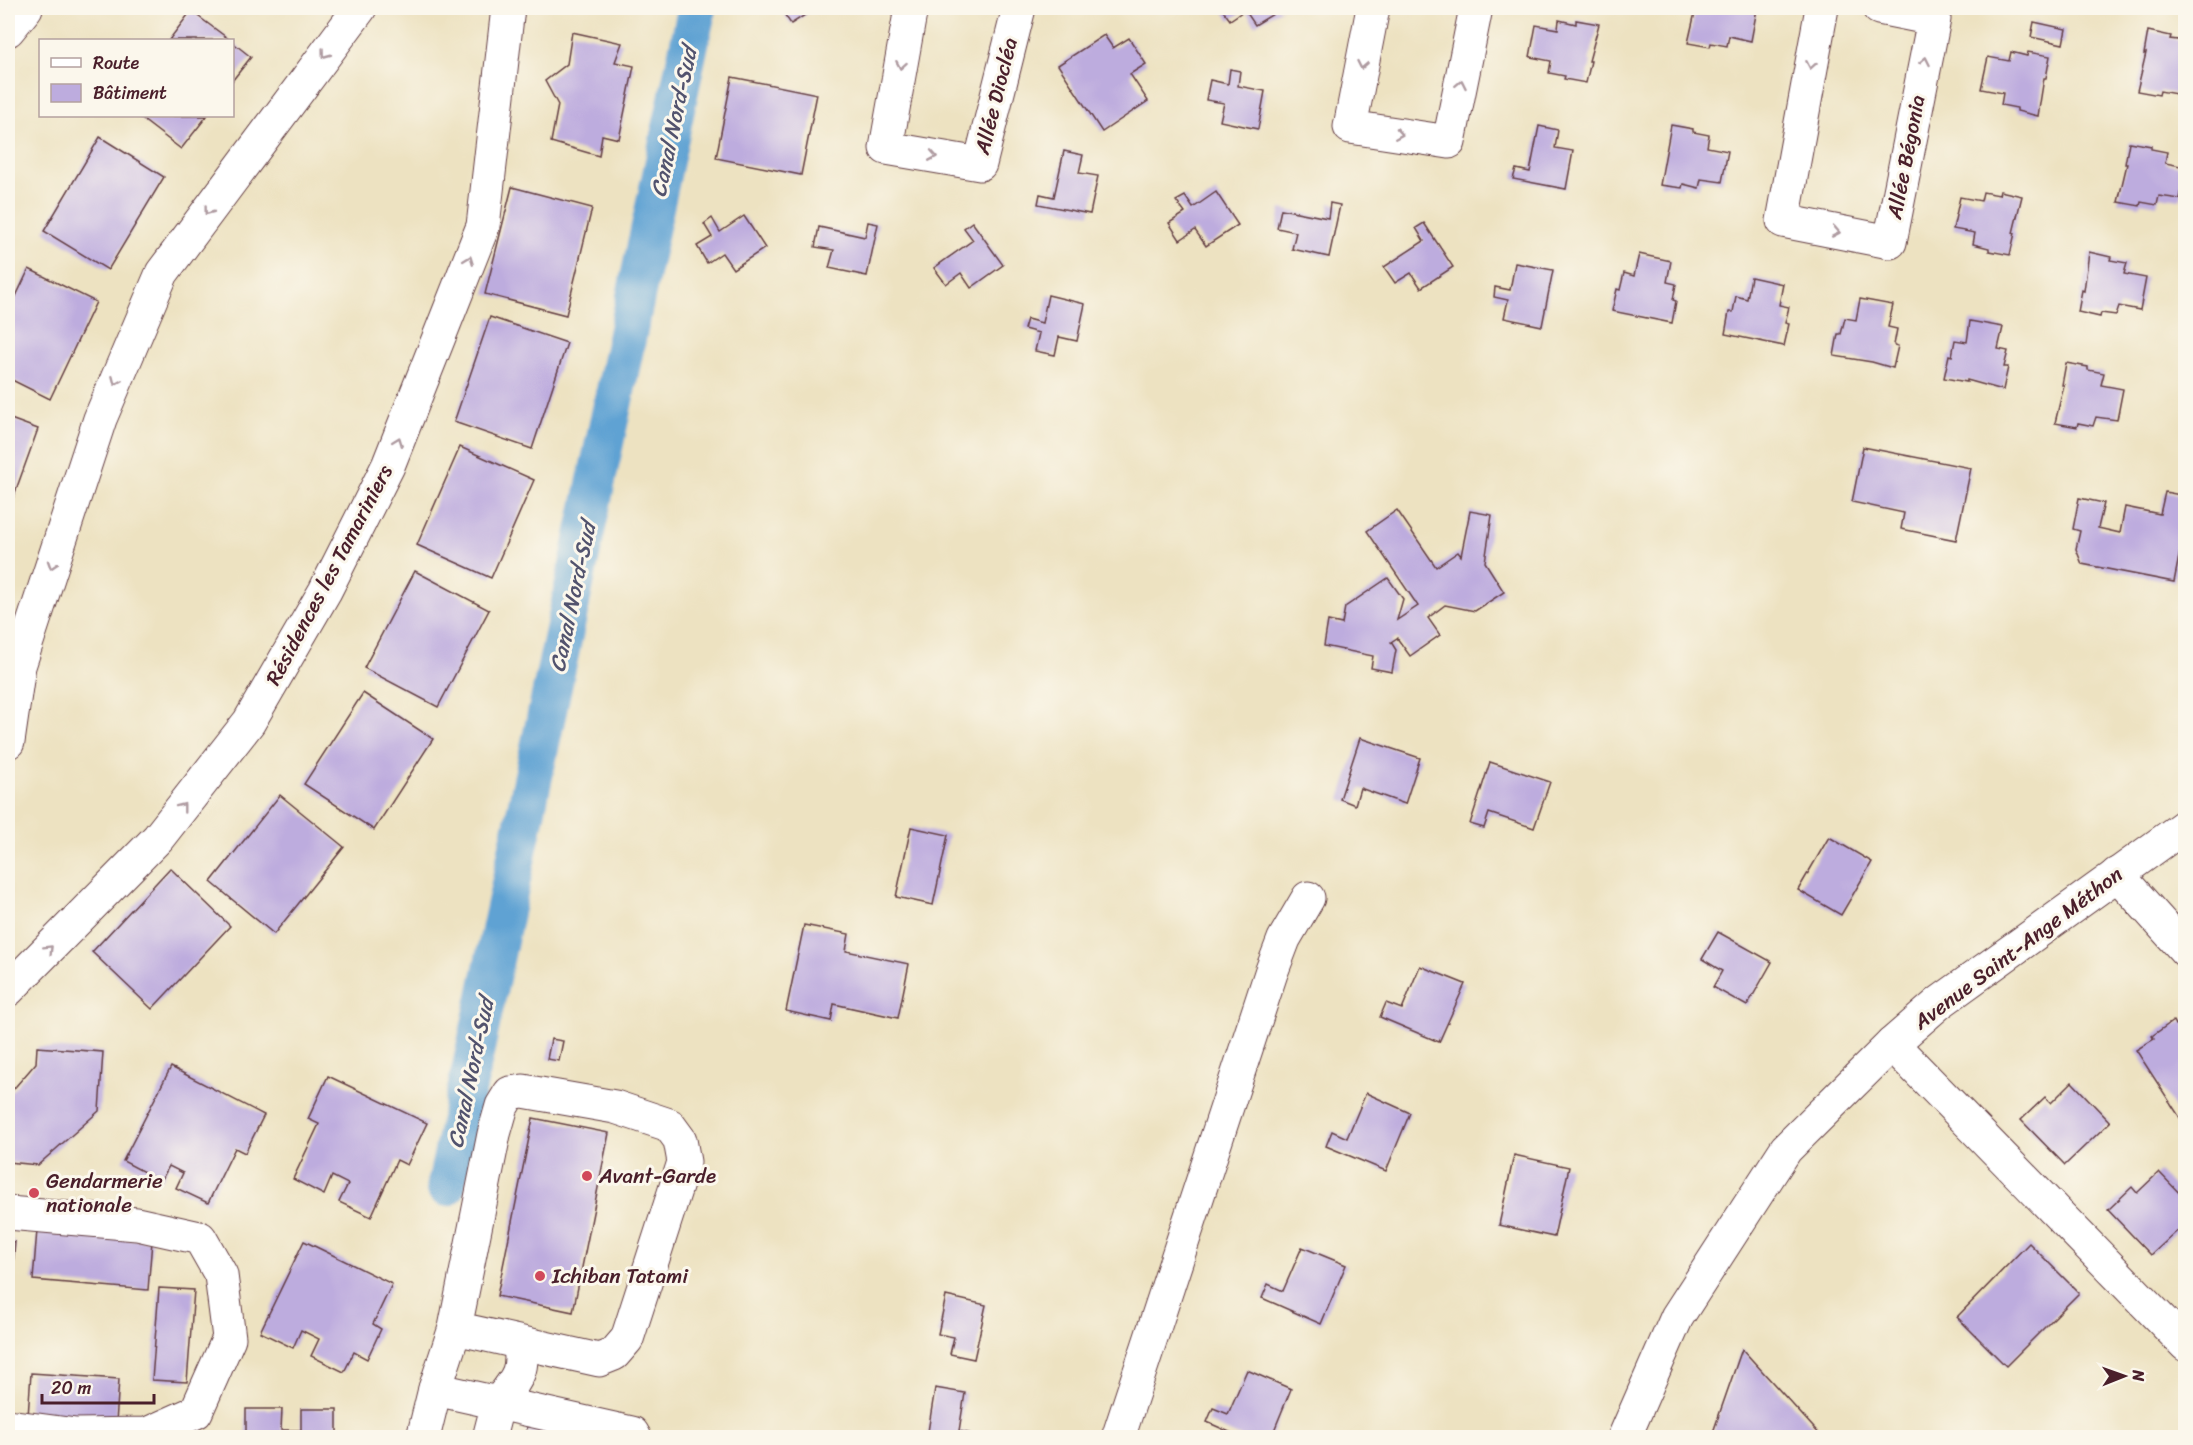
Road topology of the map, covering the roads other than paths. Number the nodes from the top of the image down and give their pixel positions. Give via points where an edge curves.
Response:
1 (26, 8) edge
2 (360, 8) edge
3 (508, 8) edge
4 (911, 8) edge
5 (1018, 8) edge
6 (1373, 8) edge
7 (1476, 8) edge
8 (1822, 8) edge
9 (1879, 8) edge
10 (8, 30) edge
11 (8, 742) edge
12 (2186, 825) edge
13 (2117, 874) junction
14 (1308, 898) dead end
15 (2186, 951) edge
16 (8, 990) edge
17 (1892, 1044) junction
18 (8, 1213) edge
19 (455, 1328) junction
20 (519, 1342) junction
21 (2186, 1344) edge
22 (435, 1389) junction
23 (498, 1403) junction
24 (8, 1426) edge
25 (423, 1437) edge
26 (489, 1437) edge
27 (635, 1437) edge
28 (1118, 1437) edge
29 (1623, 1437) edge

1 - 10 street
2 -> 11 street via 162,273 100,419 19,666
16 -> 3 street, Résidences les Tamariniers via 158,838 249,722 325,591 388,466 483,226
4 -> 5 street, Allée Diocléa via 886,148 980,164
6 -> 7 street via 1350,127 1449,142
8 -> 9 street, Allée Bégonia via 1783,221 1890,242 1934,19
12 - 13 street, Avenue Saint-Ange Méthon
13 - 15 street
13 - 17 street, Avenue Saint-Ange Méthon via 1939,1003
14 - 28 street via 1284,939 1271,973
17 - 21 street
17 - 29 street, Avenue Saint-Ange Méthon via 1785,1149 1677,1317
18 - 24 street via 137,1224 200,1238 221,1275 229,1338 196,1412 147,1434 76,1435
19 - 20 street
19 - 20 street via 494,1134 510,1094 523,1091 615,1107 669,1125 680,1140 684,1162 627,1339 614,1354 599,1360
19 - 22 street
20 - 23 street via 521,1371
22 - 23 street
22 - 25 street
23 - 26 street
23 - 27 street via 632,1433

